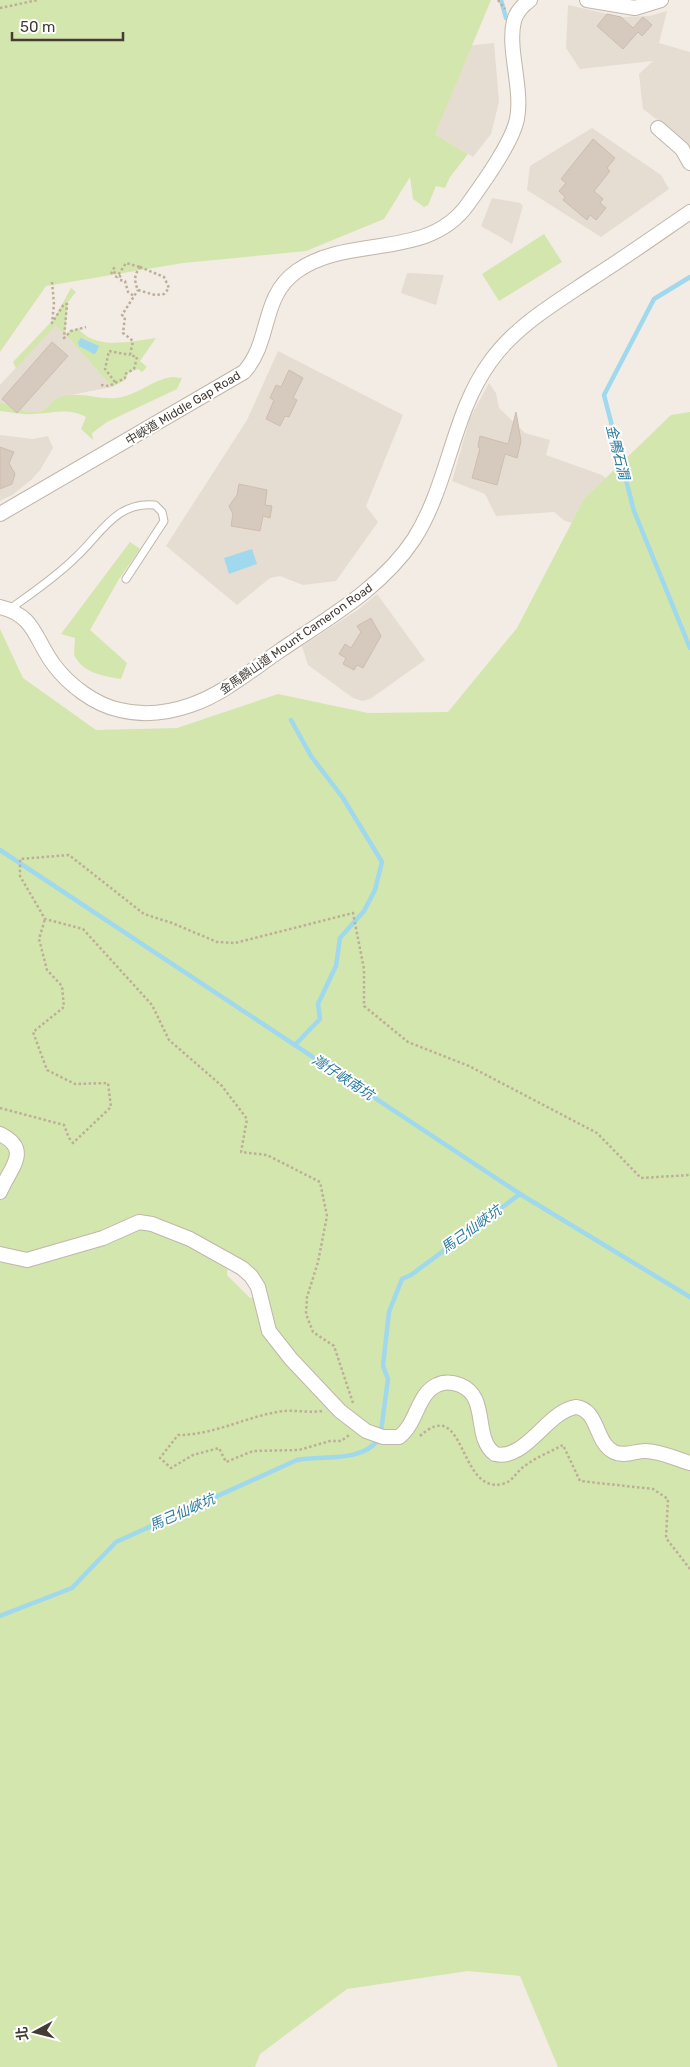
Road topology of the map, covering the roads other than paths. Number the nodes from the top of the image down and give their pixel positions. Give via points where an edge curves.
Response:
1 (530, 0) edge
2 (587, 0) edge
3 (661, 0) edge
4 (658, 128) dead end
5 (690, 163) edge
6 (690, 212) edge
7 (0, 514) edge
8 (126, 579) dead end
9 (5, 608) edge
10 (0, 1134) edge
11 (0, 1192) edge
12 (0, 1254) edge
13 (690, 1463) edge

1 - 7 street, 中峽道 Middle Gap Road via 514,20 519,106 512,134 458,217 429,236 336,252 297,271 276,293 259,352 244,372
2 - 3 street via 635,8
4 - 5 street via 682,149
6 - 9 street, 金馬麟山道 Mount Cameron Road via 530,319 490,361 467,402 431,506 404,552 372,587 215,694 192,705 154,713 119,710 102,704 67,680 52,663 28,622
8 - 9 lane via 164,521 162,512 155,505 133,506 111,519 77,557
10 - 11 street via 13,1142 17,1154
12 - 13 street via 27,1260 103,1238 139,1222 152,1224 190,1239 251,1276 258,1287 269,1331 335,1405 361,1427 388,1437 399,1437 410,1426 430,1390 450,1382 467,1388 474,1396 485,1440 495,1454 521,1447 552,1420 576,1407 588,1412 614,1452 656,1452

